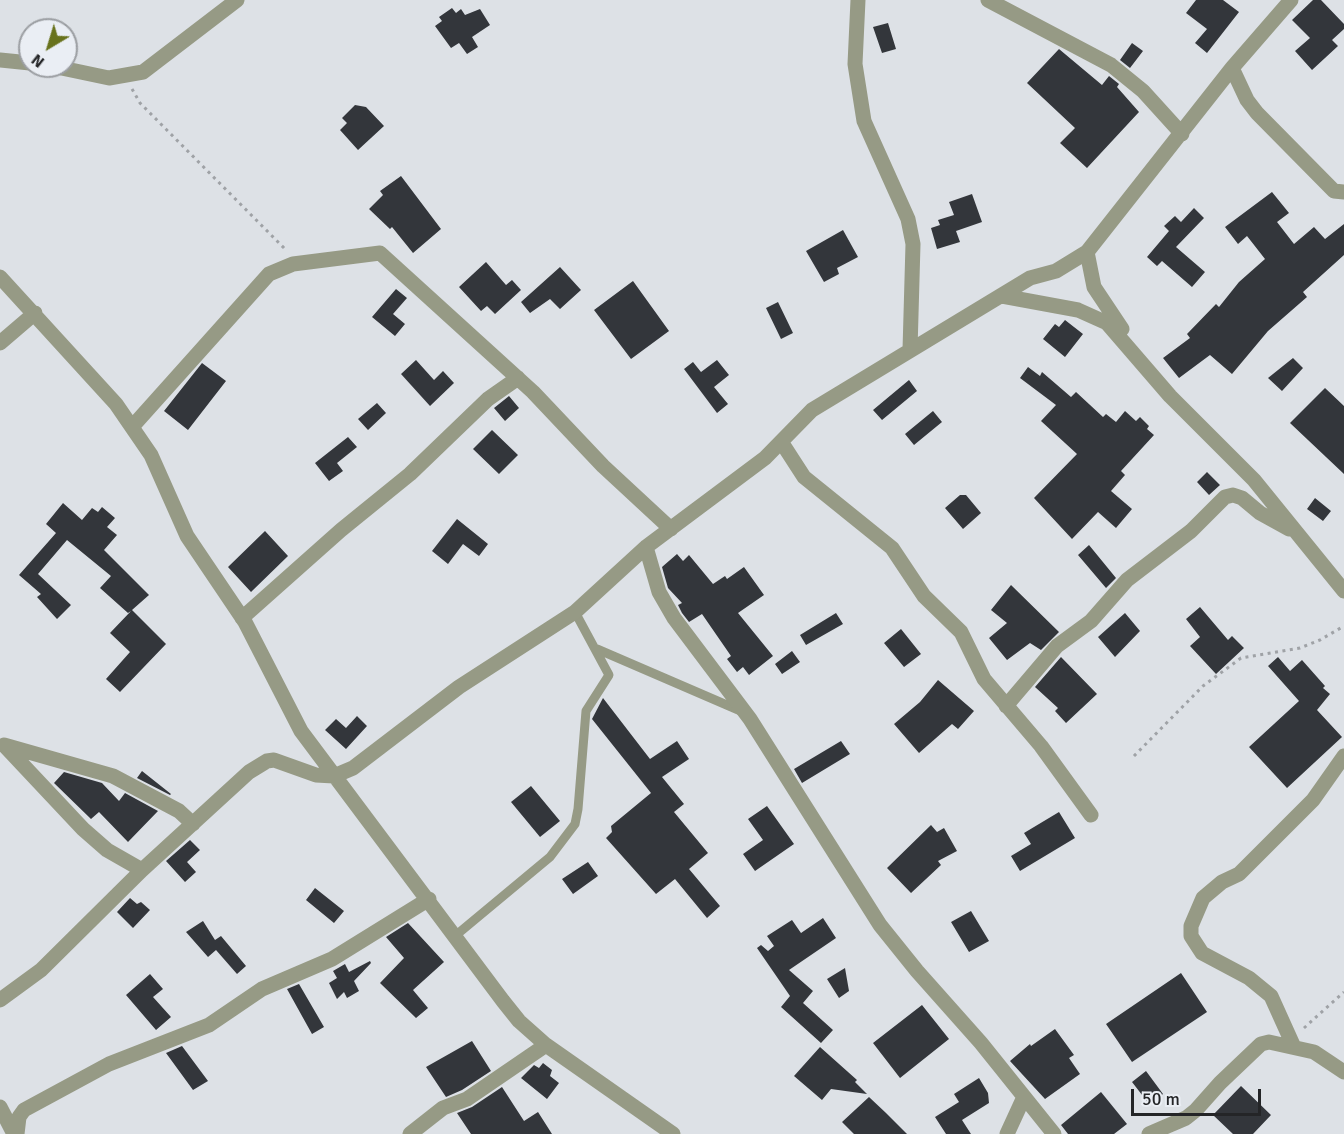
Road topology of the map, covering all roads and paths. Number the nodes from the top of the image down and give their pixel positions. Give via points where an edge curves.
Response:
1 (237, 0) edge
2 (858, 0) edge
3 (1291, 0) edge
4 (994, 1) edge
5 (0, 60) edge
6 (18, 62) edge
7 (1232, 68) junction
8 (78, 71) edge
9 (116, 78) junction
10 (1182, 134) junction
11 (1344, 192) edge
12 (1087, 252) junction
13 (299, 263) junction
14 (0, 277) edge
15 (1002, 296) junction
16 (34, 313) junction
17 (0, 343) edge
18 (910, 350) junction
19 (518, 378) junction
20 (1189, 414) junction
21 (132, 427) junction
22 (782, 443) junction
23 (671, 529) junction
24 (1298, 534) junction
25 (646, 547) junction
26 (1344, 591) edge
27 (574, 612) junction
28 (242, 618) junction
29 (1344, 626) edge
30 (597, 649) junction
31 (1006, 706) junction
32 (745, 713) junction
33 (2, 743) edge
34 (1134, 756) dead end
35 (1344, 756) edge
36 (334, 776) junction
37 (1091, 815) dead end
38 (193, 824) junction
39 (142, 870) junction
40 (429, 899) junction
41 (455, 936) junction
42 (1344, 992) edge
43 (0, 1000) edge
44 (1293, 1043) junction
45 (546, 1045) junction
46 (1344, 1072) edge
47 (1024, 1097) junction
48 (0, 1107) edge
49 (15, 1134) edge
50 (410, 1134) edge
51 (673, 1134) edge
52 (1007, 1134) edge
53 (1053, 1134) edge
54 (1149, 1134) edge

1 - 9 street via 143,72
2 - 18 street via 855,64 864,122 908,219 913,244
3 - 7 street
4 - 10 street via 1111,65 1143,91
5 - 6 street
7 - 10 street
7 - 11 street via 1257,113 1334,191
8 - 9 street
9 - 13 path via 133,90 140,103
10 - 12 street
12 - 15 street via 1056,271 1030,278
12 - 20 street via 1094,287
13 - 19 street via 380,253
13 - 21 street via 275,270 264,279
14 - 16 street
15 - 18 street
15 - 20 street via 1078,310 1107,323
16 - 17 street
16 - 21 street
18 - 22 street via 812,410
19 - 23 street
19 - 28 street via 488,399 410,474
20 - 24 street via 1254,480
21 - 28 street via 151,455 187,536
22 - 23 street
22 - 31 street via 804,477 892,548 924,596 961,632 974,663
23 - 25 street
24 - 26 street
24 - 31 street via 1242,498 1225,497 1191,531 1127,580 1091,621 1057,646
25 - 27 street
25 - 32 street via 659,592 674,618
27 - 30 lane
27 - 36 street via 459,687 371,756
28 - 36 street via 301,731
29 - 34 path via 1300,648 1241,658 1203,686
30 - 32 lane
30 - 41 lane via 609,677 586,711 575,824 550,857
31 - 37 street via 1041,746
32 - 47 street via 880,925
33 - 38 street via 113,776 179,811
33 - 39 street via 83,829 107,850
35 - 44 street via 1313,800 1239,874 1203,898 1191,926 1191,936 1202,953 1249,978 1271,996
36 - 38 street via 267,761 249,772
36 - 40 street
38 - 39 street
39 - 43 street via 41,970
40 - 41 street
40 - 49 street via 332,959 262,988 209,1024 109,1064 24,1110
41 - 45 street via 519,1021
42 - 44 path
44 - 46 street via 1325,1057
44 - 54 street via 1261,1044 1196,1110
45 - 50 street via 467,1099 442,1108
45 - 51 street
47 - 52 street
47 - 53 street
48 - 49 street

